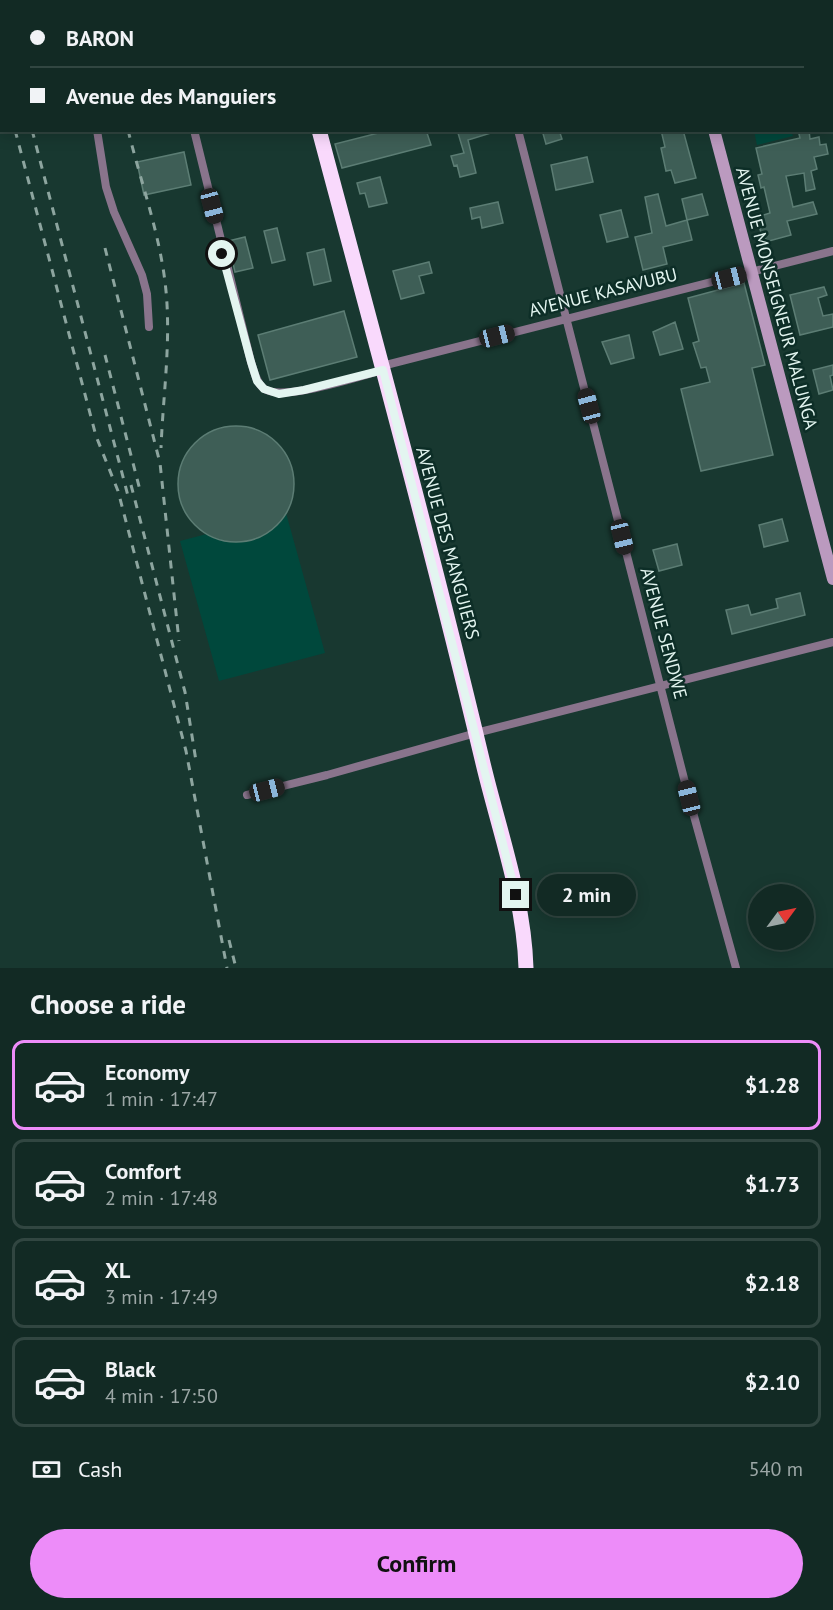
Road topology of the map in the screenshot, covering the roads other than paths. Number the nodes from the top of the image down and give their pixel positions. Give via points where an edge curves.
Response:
1 (97, 132) edge
2 (194, 132) edge
3 (320, 132) edge
4 (519, 132) edge
5 (715, 132) edge
6 (833, 251) edge
7 (752, 272) junction
8 (567, 319) junction
9 (149, 327) dead end
10 (382, 368) junction
11 (833, 579) edge
12 (833, 642) edge
13 (662, 688) junction
14 (476, 733) junction
15 (247, 795) dead end
16 (525, 968) edge
17 (736, 968) edge

1 - 9 street via 106,187 142,275
2 - 10 street, AVENUE KASAVUBU via 257,381 264,389 279,394
3 - 10 highway, AVENUE DES MANGUIERS
4 - 8 street, AVENUE SENDWE
5 - 7 street, AVENUE MONSEIGNEUR MALUNGA
6 - 7 street, AVENUE KASAVUBU
7 - 8 street, AVENUE KASAVUBU
7 - 11 street, AVENUE MONSEIGNEUR MALUNGA
8 - 10 street, AVENUE KASAVUBU
8 - 13 street, AVENUE SENDWE
10 - 14 highway, AVENUE DES MANGUIERS
12 - 13 street
13 - 14 street
13 - 17 street, AVENUE SENDWE
14 - 15 street
14 - 16 highway, AVENUE DES MANGUIERS via 516,895

